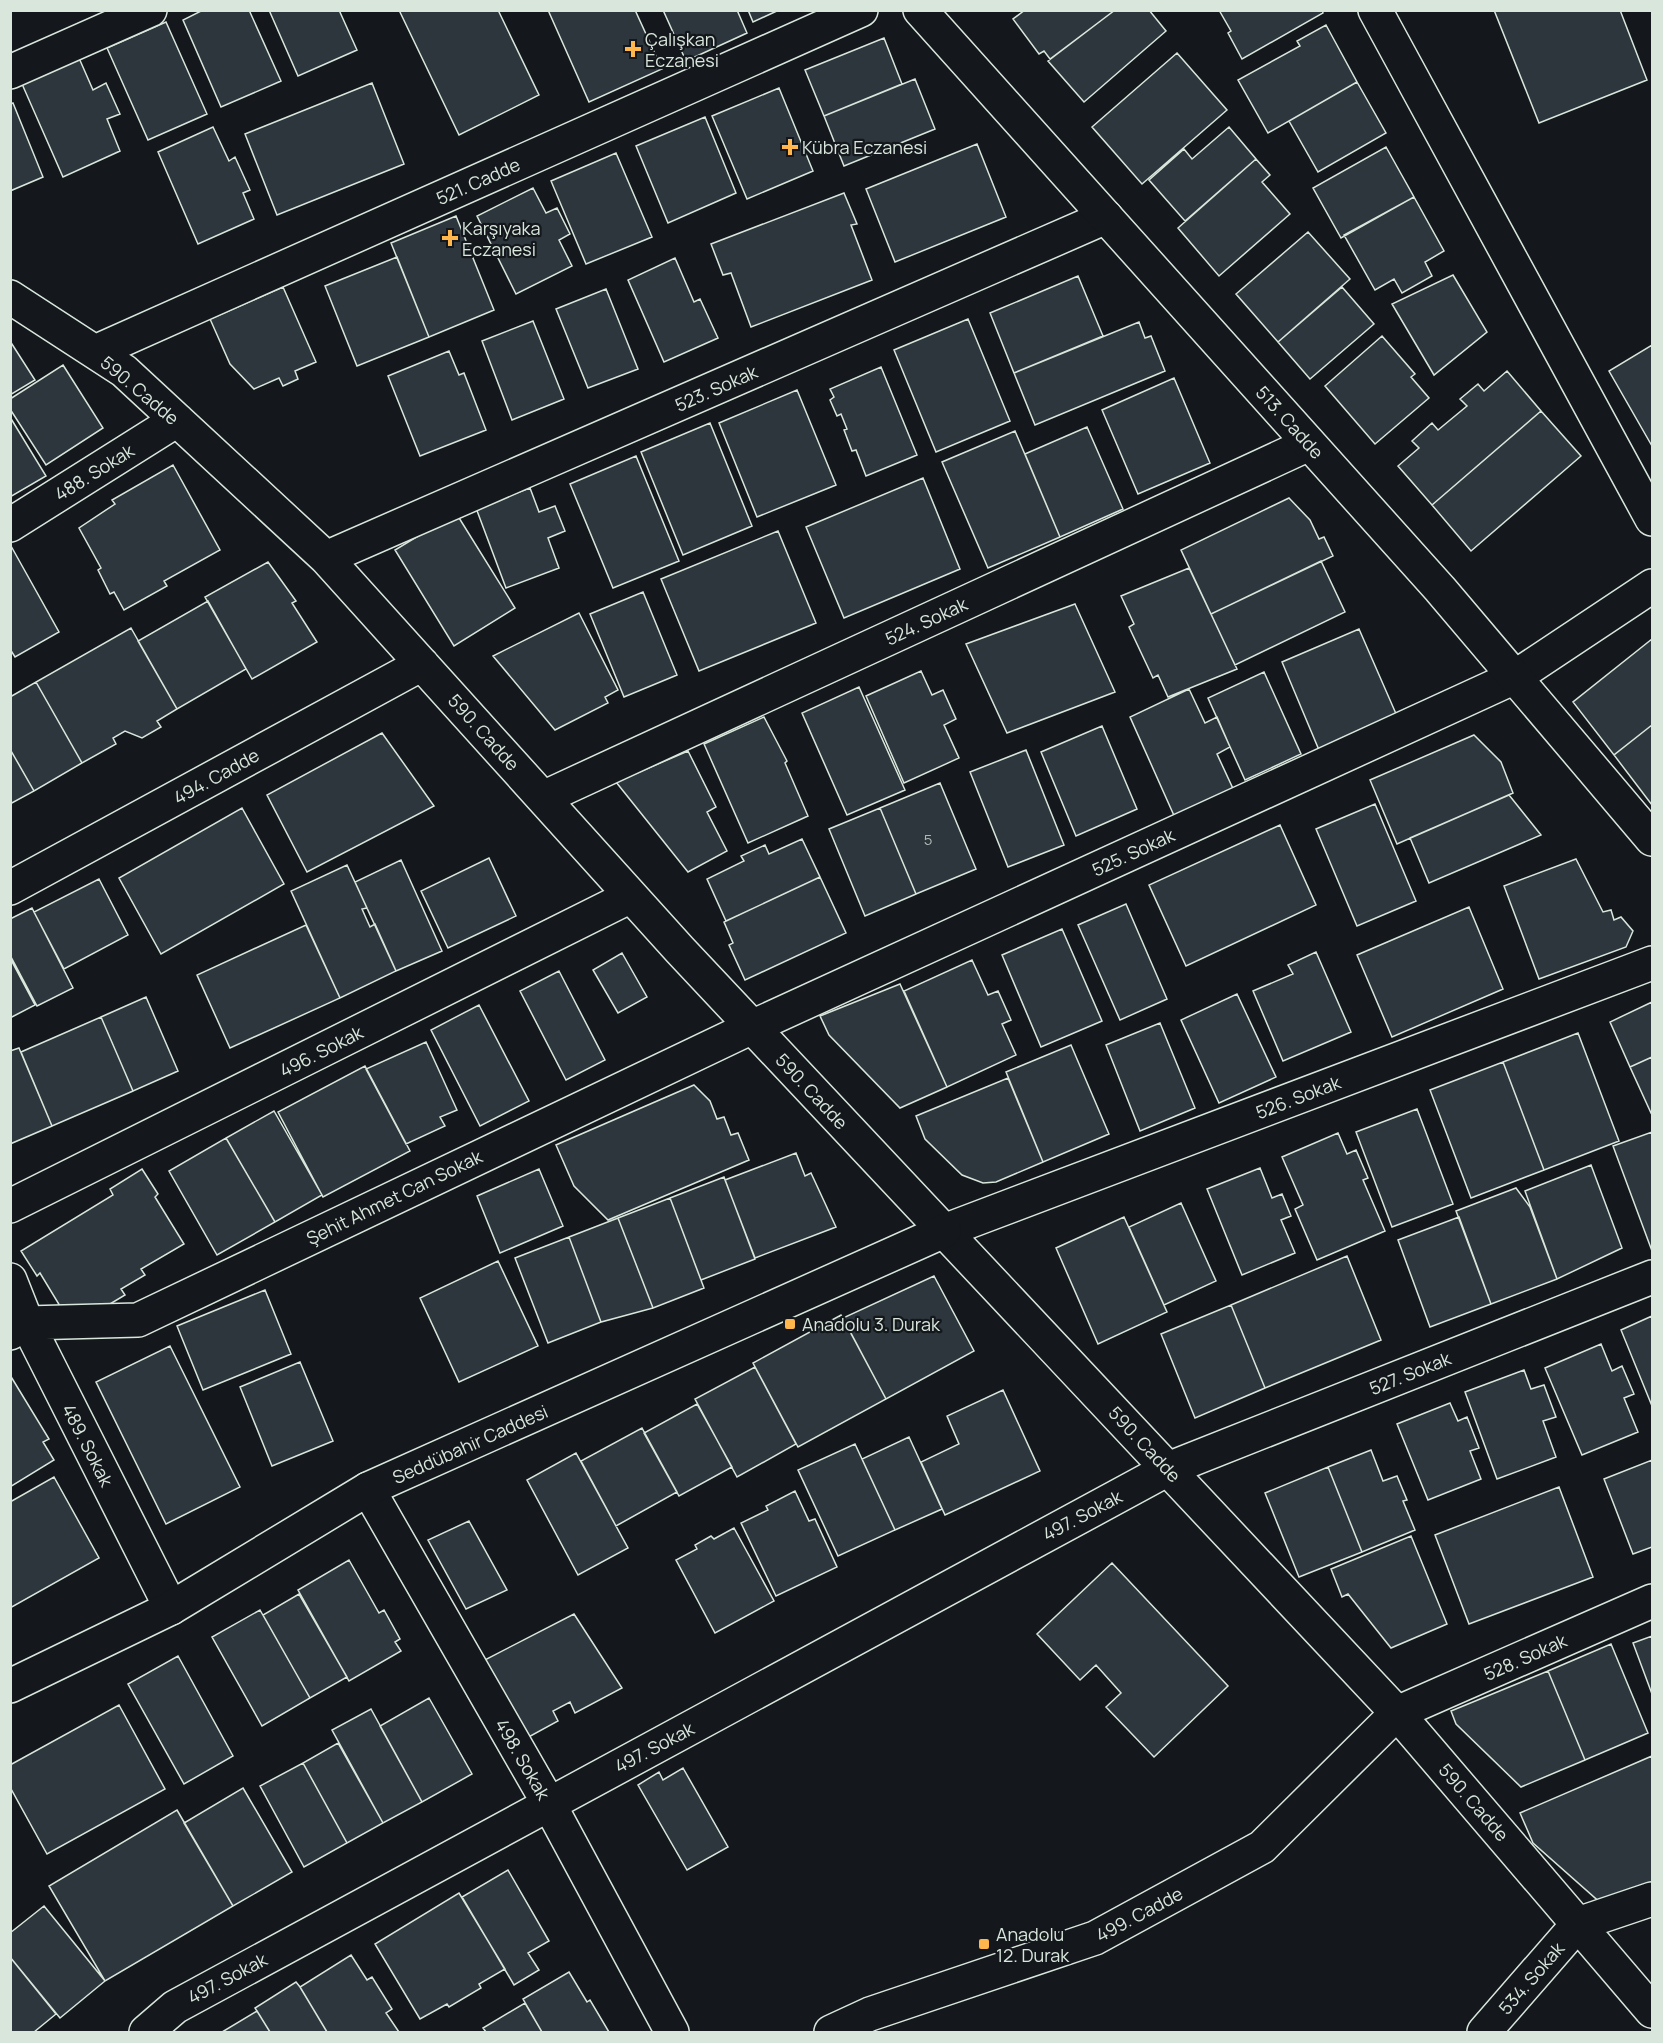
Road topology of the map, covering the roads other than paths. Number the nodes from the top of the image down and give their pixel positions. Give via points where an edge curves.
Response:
1 (150, 10) edge
2 (861, 10) edge
3 (920, 10) edge
4 (1375, 10) edge
5 (10, 72) edge
6 (1106, 217) junction
7 (14, 304) edge
8 (94, 352) junction
9 (177, 420) junction
10 (1309, 444) junction
11 (1653, 519) edge
12 (10, 525) edge
13 (327, 558) junction
14 (1653, 586) edge
15 (422, 664) junction
16 (1515, 677) junction
17 (543, 798) junction
18 (1653, 838) edge
19 (10, 888) edge
20 (631, 896) junction
21 (1653, 963) edge
22 (752, 1027) junction
23 (10, 1206) edge
24 (944, 1231) junction
25 (1653, 1277) edge
26 (10, 1280) edge
27 (19, 1328) edge
28 (1168, 1469) junction
29 (368, 1489) junction
30 (1653, 1601) edge
31 (171, 1608) junction
32 (10, 1686) edge
33 (1397, 1713) junction
34 (549, 1804) junction
35 (1653, 1899) edge
36 (1578, 1924) junction
37 (1653, 2011) edge
38 (146, 2032) edge
39 (672, 2032) edge
40 (831, 2032) edge
41 (1484, 2032) edge

1 - 5 street
2 - 8 street, 521. Cadde
3 - 6 street, 513. Cadde
4 - 11 street
6 - 10 street, 513. Cadde
6 - 13 street, 523. Sokak
7 - 8 street, 590. Cadde
8 - 9 street, 590. Cadde via 124,371
9 - 12 street, 488. Sokak
9 - 13 street, 590. Cadde
10 - 16 street, 513. Cadde
10 - 17 street, 524. Sokak
13 - 15 street, 590. Cadde
14 - 16 street, 525. Sokak
15 - 17 street, 590. Cadde
15 - 19 street, 494. Cadde
16 - 18 street, 513. Cadde
16 - 22 street, 525. Sokak
17 - 20 street, 590. Cadde
20 - 22 street, 590. Cadde
20 - 23 street, 496. Sokak
21 - 24 street, 526. Sokak
22 - 24 street, 590. Cadde
22 - 27 street, Şehit Ahmet Can Sokak via 138,1320
24 - 28 street, 590. Cadde
24 - 29 street, Seddübahir Caddesi
25 - 28 street, 527. Sokak
26 - 27 street, 489. Sokak
27 - 31 street, 489. Sokak
28 - 33 street, 590. Cadde
28 - 34 street, 497. Sokak
29 - 31 street, Seddübahir Caddesi
29 - 34 street, 498. Sokak
30 - 33 street, 528. Sokak
31 - 32 street, Seddübahir Caddesi
33 - 36 street, 590. Cadde
33 - 40 street, 499. Cadde via 1262,1847 1095,1938 870,2014
34 - 38 street, 497. Sokak via 175,2007
34 - 39 street, 498. Sokak
35 - 36 street
36 - 37 street, 590. Cadde
36 - 41 street, 534. Sokak

